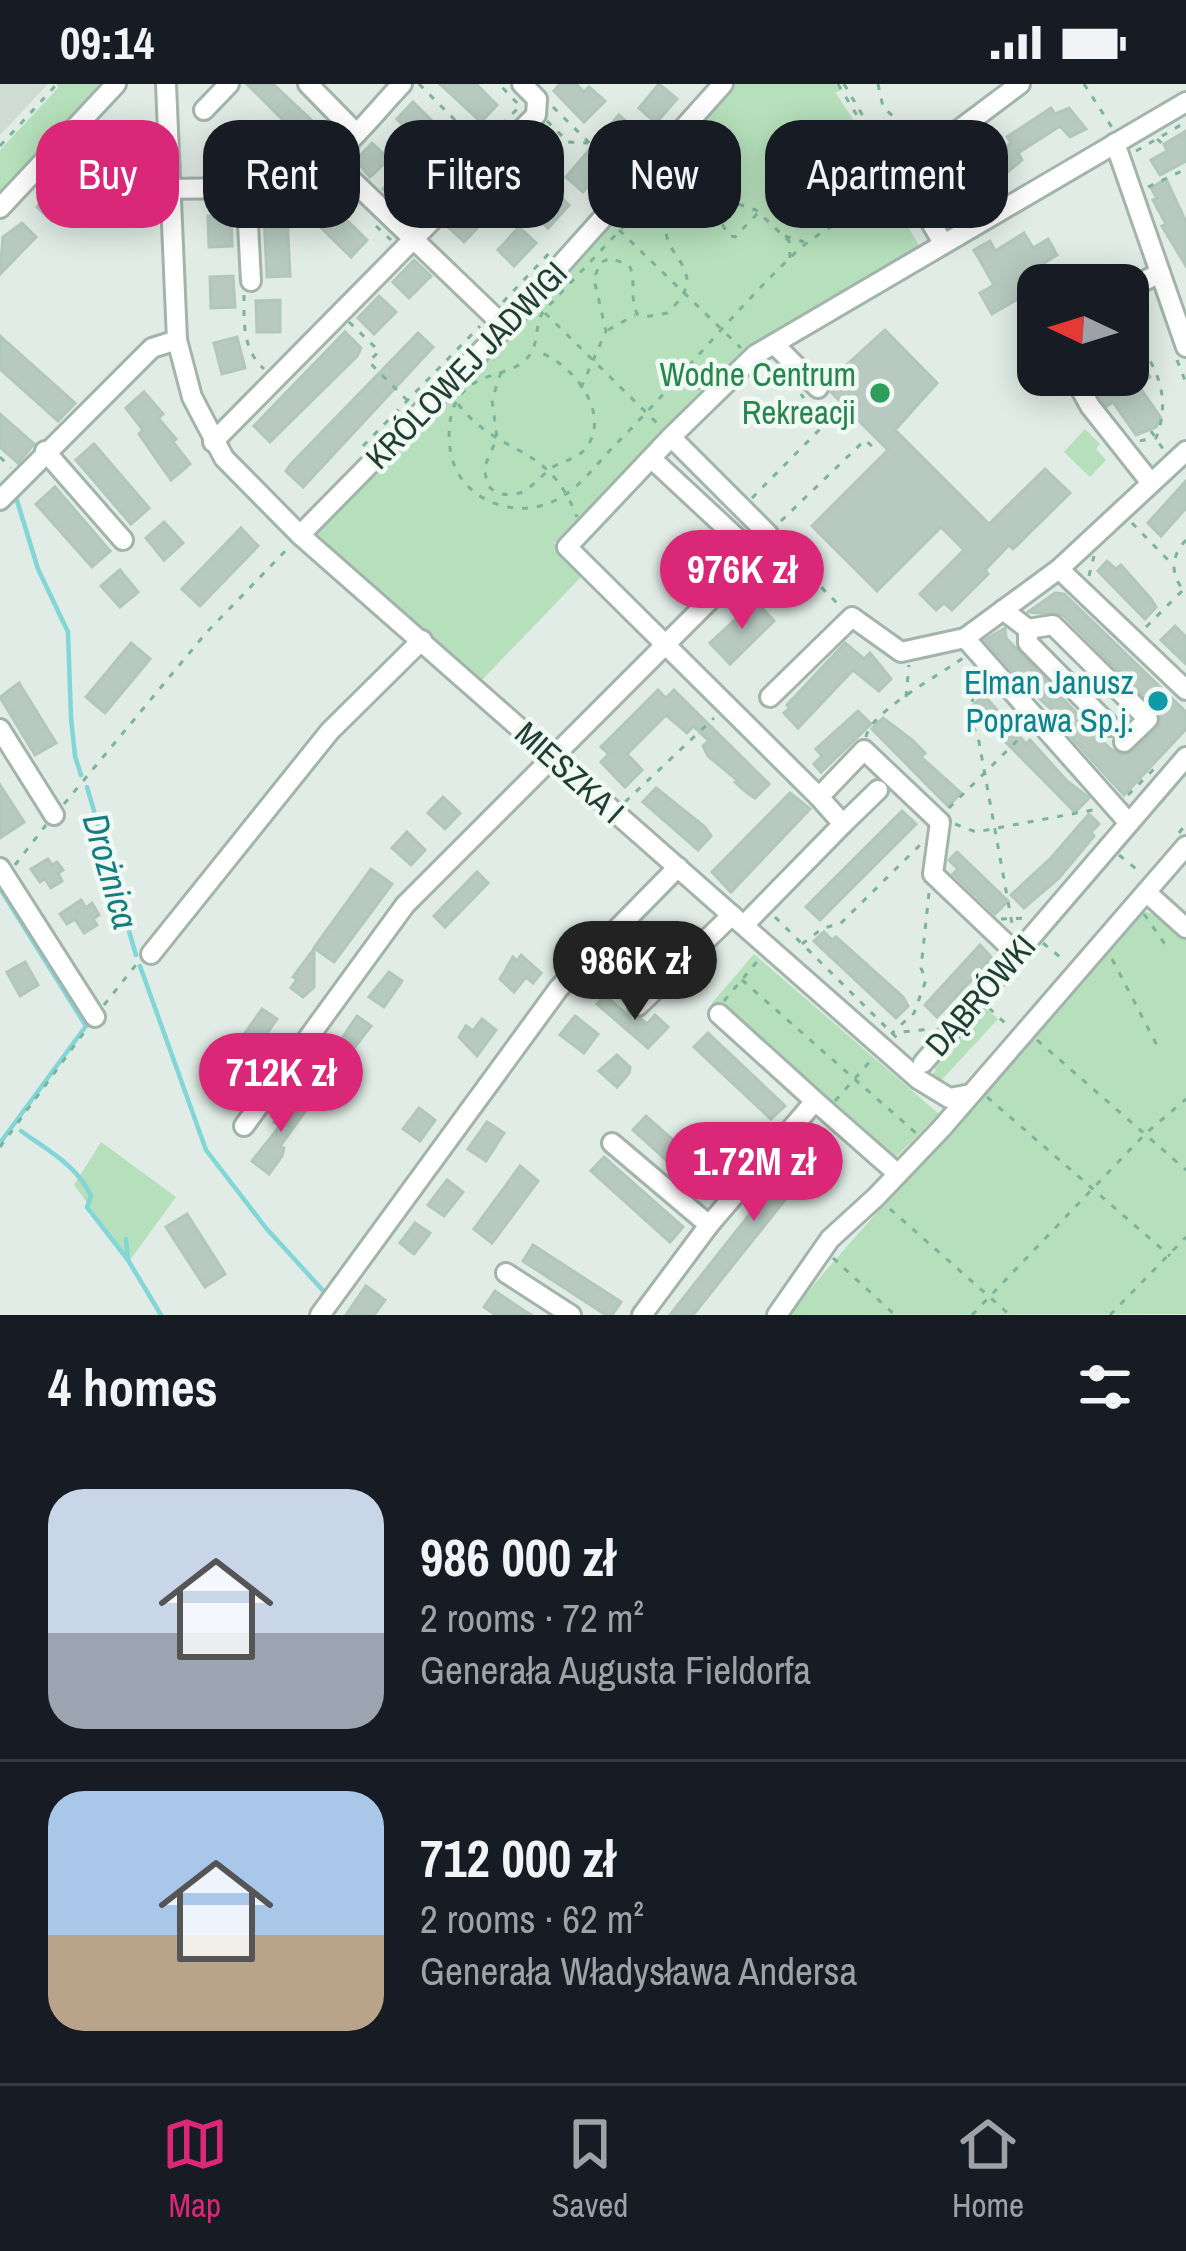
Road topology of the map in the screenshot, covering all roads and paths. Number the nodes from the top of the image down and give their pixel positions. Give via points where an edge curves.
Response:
1 (57, 84) edge
2 (116, 84) edge
3 (166, 84) edge
4 (229, 84) edge
5 (308, 84) edge
6 (402, 84) edge
7 (418, 84) edge
8 (499, 84) edge
9 (522, 84) edge
10 (724, 84) edge
11 (841, 84) edge
12 (878, 84) edge
13 (1020, 84) edge
14 (1084, 84) edge
15 (548, 101) dead end
16 (1186, 101) edge
17 (203, 110) dead end
18 (168, 120) edge
19 (343, 120) edge
20 (455, 120) edge
21 (506, 120) edge
22 (694, 120) edge
23 (861, 120) edge
24 (896, 120) edge
25 (968, 120) edge
26 (1186, 122) edge
27 (360, 127) edge
28 (1177, 128) junction
29 (1182, 135) dead end
30 (588, 139) edge
31 (1157, 139) junction
32 (0, 146) edge
33 (1121, 146) junction
34 (1166, 147) dead end
35 (1186, 169) edge
36 (360, 187) edge
37 (1141, 191) dead end
38 (741, 203) edge
39 (0, 208) edge
40 (759, 213) junction
41 (375, 225) dead end
42 (173, 228) edge
43 (248, 228) edge
44 (590, 228) edge
45 (830, 228) edge
46 (934, 228) edge
47 (619, 230) joint
48 (785, 236) junction
49 (413, 237) junction
50 (391, 240) dead end
51 (806, 242) junction
52 (943, 243) junction
53 (558, 244) dead end
54 (790, 258) junction
55 (1160, 273) junction
56 (1149, 278) edge
57 (250, 281) joint
58 (684, 292) junction
59 (543, 312) junction
60 (637, 314) junction
61 (498, 320) junction
62 (606, 331) junction
63 (724, 331) junction
64 (177, 340) junction
65 (1185, 342) edge
66 (774, 344) junction
67 (533, 351) junction
68 (752, 358) junction
69 (1149, 358) edge
70 (593, 361) junction
71 (502, 370) junction
72 (684, 374) junction
73 (256, 379) dead end
74 (793, 385) dead end
75 (581, 388) junction
76 (818, 388) dead end
77 (1087, 396) edge
78 (710, 398) junction
79 (456, 402) junction
80 (647, 413) junction
81 (1151, 431) dead end
82 (671, 437) junction
83 (496, 438) junction
84 (1156, 439) junction
85 (213, 442) junction
86 (1120, 444) junction
87 (363, 446) dead end
88 (875, 449) dead end
89 (45, 452) junction
90 (1177, 453) edge
91 (652, 459) junction
92 (550, 469) junction
93 (1150, 484) junction
94 (569, 492) junction
95 (0, 500) edge
96 (742, 508) junction
97 (1125, 517) dead end
98 (585, 529) junction
99 (768, 534) junction
100 (300, 535) junction
101 (123, 540) dead end
102 (1186, 540) edge
103 (1104, 546) dead end
104 (1086, 554) dead end
105 (1094, 555) junction
106 (1173, 565) junction
107 (1067, 570) junction
108 (1184, 591) edge
109 (1003, 610) junction
110 (852, 617) junction
111 (1028, 629) junction
112 (1139, 633) dead end
113 (422, 640) junction
114 (970, 644) junction
115 (664, 645) junction
116 (904, 662) dead end
117 (987, 673) dead end
118 (1186, 690) edge
119 (770, 697) dead end
120 (906, 699) junction
121 (727, 706) junction
122 (1038, 721) junction
123 (0, 729) edge
124 (864, 750) junction
125 (554, 756) junction
126 (1186, 757) edge
127 (985, 772) junction
128 (878, 790) dead end
129 (1095, 795) dead end
130 (818, 797) junction
131 (1106, 808) dead end
132 (615, 812) junction
133 (54, 815) junction
134 (942, 819) dead end
135 (1129, 823) junction
136 (843, 824) junction
137 (1186, 846) edge
138 (678, 867) junction
139 (3, 872) edge
140 (933, 874) junction
141 (1142, 890) junction
142 (1009, 902) junction
143 (743, 918) junction
144 (1047, 918) junction
145 (1012, 919) junction
146 (1186, 928) edge
147 (1102, 942) junction
148 (769, 948) junction
149 (1169, 950) dead end
150 (1017, 954) junction
151 (1055, 954) dead end
152 (145, 958) joint
153 (1064, 961) dead end
154 (742, 980) junction
155 (638, 1006) dead end
156 (718, 1014) joint
157 (95, 1017) junction
158 (999, 1017) dead end
159 (1017, 1028) junction
160 (952, 1030) junction
161 (892, 1033) junction
162 (1160, 1051) dead end
163 (877, 1054) dead end
164 (923, 1063) joint
165 (855, 1079) junction
166 (974, 1091) junction
167 (1186, 1099) edge
168 (821, 1106) junction
169 (244, 1126) dead end
170 (1145, 1134) junction
171 (612, 1143) dead end
172 (928, 1143) junction
173 (0, 1147) edge
174 (1186, 1170) edge
175 (898, 1174) junction
176 (1094, 1188) junction
177 (876, 1197) junction
178 (709, 1225) junction
179 (1186, 1237) edge
180 (823, 1249) junction
181 (1170, 1256) junction
182 (506, 1273) dead end
183 (989, 1297) junction
184 (323, 1311) edge
185 (572, 1315) edge
186 (643, 1315) edge
187 (778, 1315) edge
188 (895, 1315) edge
189 (972, 1315) edge
190 (1010, 1315) edge
191 (1110, 1315) edge

1 - 32 path
2 - 39 street
3 - 18 street, MIESZKA I
4 - 17 street
5 - 19 street
6 - 27 street
7 - 20 path
8 - 21 path via 520,106
9 - 49 street via 537,99 536,115
10 - 22 street, KRÓLOWEJ JADWIGI
11 - 23 path
12 - 24 path via 883,107
13 - 25 street
14 - 33 path
15 - 30 path
16 - 33 street
26 - 28 path
28 - 29 path
28 - 31 path
31 - 33 path
31 - 34 path
33 - 52 street
33 - 55 street
35 - 37 path
36 - 49 street
38 - 40 path
40 - 48 path
40 - 58 path via 735,237 707,205 676,208 665,239 687,268
41 - 50 path
42 - 64 street, MIESZKA I
43 - 57 street
44 - 61 street, KRÓLOWEJ JADWIGI
45 - 51 path
46 - 52 street
47 - 58 path
47 - 59 path
48 - 51 path
48 - 54 path
49 - 61 street
49 - 85 street
51 - 54 path
52 - 66 street
53 - 61 path
54 - 63 path
55 - 56 street
55 - 65 street
57 - 73 path via 244,329 252,358 265,370
58 - 60 path via 667,314
58 - 63 path
59 - 67 path
59 - 70 path
60 - 62 path
60 - 62 path via 629,265 600,262 594,279
61 - 87 path
61 - 100 street, KRÓLOWEJ JADWIGI
62 - 70 path
63 - 68 path
63 - 72 path
64 - 85 street, MIESZKA I
64 - 89 street via 152,348
66 - 68 street
66 - 76 street
67 - 71 path
67 - 75 path via 558,360
68 - 78 street
69 - 84 path via 1160,373 1164,417
70 - 75 path
70 - 80 path
71 - 79 path
71 - 83 path via 492,400
72 - 78 path
72 - 80 path
74 - 96 path via 823,426
75 - 92 path via 594,415 592,438 577,457
77 - 86 street
78 - 82 street
79 - 83 path
79 - 94 path via 452,455 479,496 523,509
80 - 82 path
80 - 94 path
81 - 84 path
82 - 91 street
82 - 96 street
83 - 92 path
83 - 92 path via 484,468 497,493 519,495
84 - 86 path
84 - 90 path
85 - 100 street, MIESZKA I
86 - 93 street
88 - 99 path via 865,440
89 - 95 street
89 - 101 street
90 - 93 street
91 - 98 street
91 - 115 street via 744,550 739,571
92 - 94 path
93 - 107 street
94 - 98 path
96 - 99 street
97 - 106 path
98 - 115 street via 567,548
99 - 110 path
100 - 113 street, MIESZKA I
100 - 133 path
102 - 106 path
103 - 105 path
104 - 105 path
105 - 107 path via 1088,583
106 - 108 path
107 - 109 street
107 - 118 street
108 - 112 path
109 - 111 street
109 - 114 street
110 - 114 street via 901,652
110 - 119 street
111 - 111 street via 1028,643 1117,734 1148,718 1053,626
113 - 125 street, MIESZKA I
113 - 152 street via 330,731
114 - 120 path
114 - 122 street
115 - 121 street
115 - 125 street
116 - 120 path via 911,671
117 - 127 path via 969,704
120 - 124 path via 867,728
121 - 130 street
121 - 132 path
122 - 127 path
122 - 135 street
123 - 133 street
124 - 130 street
124 - 140 street via 940,822
125 - 132 street, MIESZKA I
125 - 169 street via 405,905
126 - 135 street, DĄBRÓWKI
127 - 134 path
127 - 142 path
128 - 136 street
129 - 131 path
130 - 136 street
132 - 138 street, MIESZKA I
133 - 139 path
135 - 144 street, DĄBRÓWKI
136 - 143 street
137 - 141 street
138 - 143 street, MIESZKA I
138 - 184 street via 559,988
139 - 157 street
140 - 150 street
140 - 161 path via 926,980 914,1013
141 - 141 path via 1133,866
141 - 146 street
141 - 147 street
141 - 149 path
142 - 145 path
142 - 145 path via 993,920
143 - 148 street, MIESZKA I
143 - 155 street
143 - 161 path, DĄBRÓWKI via 774,916
144 - 145 path
144 - 150 street, DĄBRÓWKI
145 - 150 path
147 - 159 street
147 - 162 path
148 - 154 path
148 - 166 street, MIESZKA I via 937,1094
150 - 160 street, DĄBRÓWKI
151 - 153 path
152 - 157 path
154 - 156 path
154 - 165 path
156 - 168 street
157 - 173 path
158 - 159 path
159 - 166 street
159 - 170 path
160 - 161 path
160 - 164 street, DĄBRÓWKI
161 - 164 path, DĄBRÓWKI
163 - 165 path
165 - 168 path
165 - 172 path
166 - 172 street
166 - 176 path
167 - 170 path
168 - 175 street
168 - 178 street
170 - 174 path
170 - 176 path
171 - 178 street
172 - 175 street
175 - 177 street
176 - 181 path
176 - 183 path
177 - 180 street
177 - 183 path
178 - 186 street
179 - 181 path
180 - 187 street
180 - 188 path
181 - 191 path
182 - 185 street
183 - 189 path
183 - 190 path

